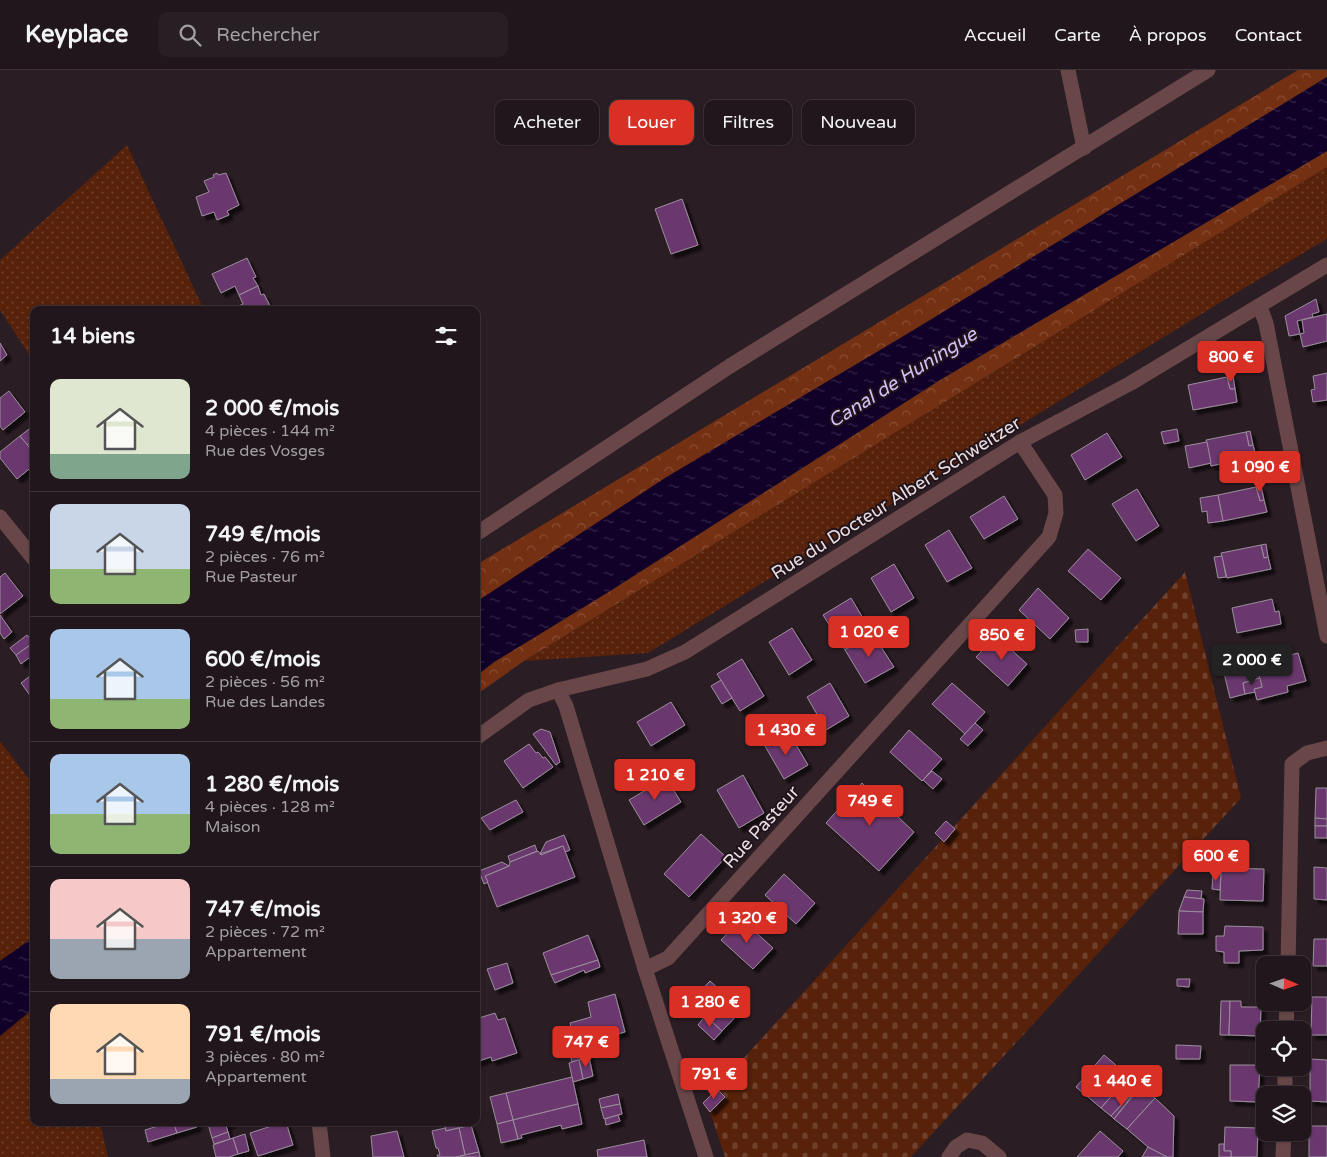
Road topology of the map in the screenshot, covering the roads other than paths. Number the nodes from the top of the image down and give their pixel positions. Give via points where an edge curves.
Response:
1 (1068, 70) edge
2 (1208, 70) edge
3 (1084, 148) junction
4 (1327, 265) edge
5 (1260, 307) junction
6 (1020, 442) junction
7 (0, 517) edge
8 (480, 531) edge
9 (30, 554) edge
10 (1327, 636) edge
11 (558, 690) junction
12 (480, 735) edge
13 (1327, 748) edge
14 (1288, 956) edge
15 (646, 969) junction
16 (319, 1126) edge
17 (1284, 1141) edge
18 (323, 1157) edge
19 (706, 1157) edge
20 (949, 1157) edge
21 (999, 1157) edge
22 (1283, 1157) edge

1 - 3 street
2 - 3 street
3 - 8 street via 730,366
4 - 5 street, Rue du Docteur Albert Schweitzer
5 - 6 street, Rue du Docteur Albert Schweitzer via 1131,383
5 - 10 street via 1268,333
6 - 11 street, Rue du Docteur Albert Schweitzer via 685,652 647,669
6 - 15 street, Rue Pasteur via 1055,495 1056,513 1049,537 668,958
7 - 9 street
11 - 12 street, Rue du Docteur Albert Schweitzer via 529,700
11 - 15 street via 566,706
13 - 14 street via 1307,753 1292,764
15 - 19 street
16 - 18 street
17 - 22 street
20 - 21 street via 967,1140 982,1143

